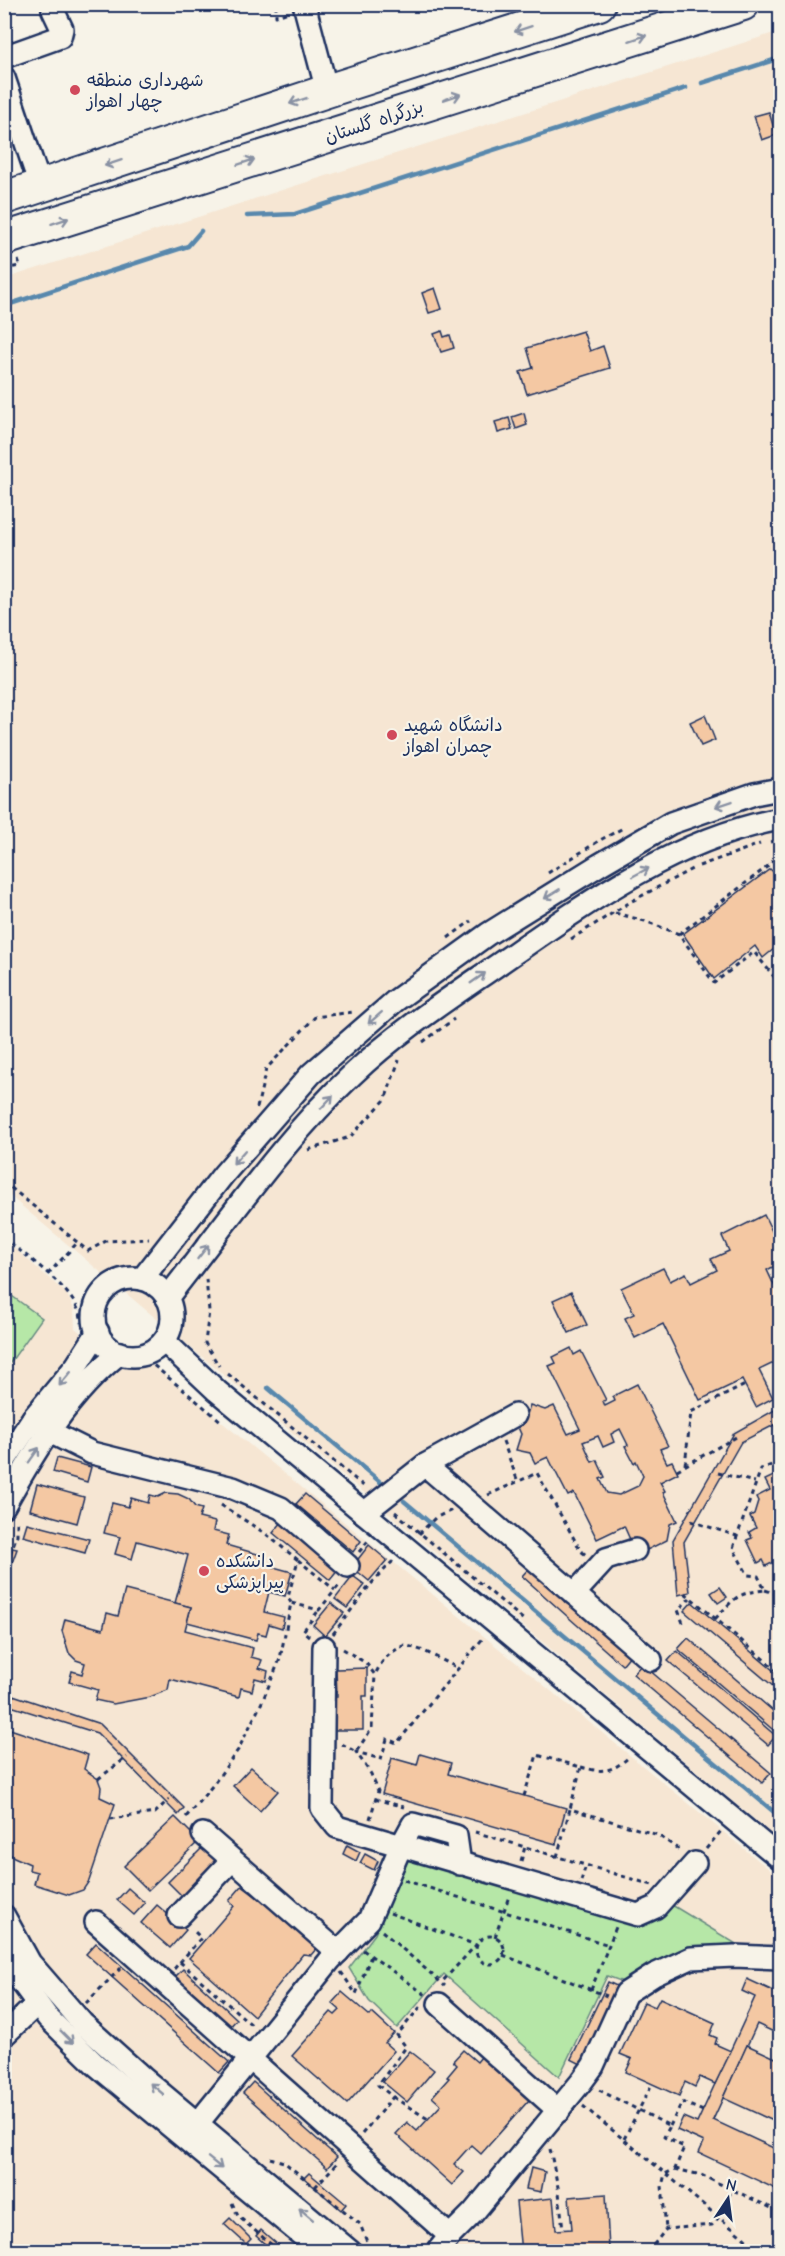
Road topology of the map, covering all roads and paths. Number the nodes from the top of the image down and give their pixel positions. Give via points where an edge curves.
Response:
1 (56, 4) edge
2 (304, 4) edge
3 (599, 4) edge
4 (742, 4) edge
5 (4, 57) edge
6 (4, 78) edge
7 (327, 91) junction
8 (41, 188) junction
9 (4, 198) edge
10 (4, 239) edge
11 (20, 266) dead end
12 (4, 270) edge
13 (780, 789) edge
14 (780, 819) edge
15 (780, 841) edge
16 (614, 913) junction
17 (679, 934) junction
18 (565, 943) dead end
19 (780, 984) edge
20 (394, 1001) junction
21 (463, 1013) dead end
22 (413, 1023) junction
23 (417, 1046) dead end
24 (399, 1059) dead end
25 (306, 1151) dead end
26 (4, 1238) edge
27 (77, 1243) dead end
28 (780, 1272) edge
29 (48, 1274) junction
30 (183, 1278) junction
31 (142, 1279) junction
32 (780, 1286) edge
33 (167, 1298) junction
34 (89, 1332) junction
35 (164, 1341) junction
36 (120, 1353) junction
37 (219, 1366) dead end
38 (228, 1374) dead end
39 (745, 1385) dead end
40 (33, 1418) junction
41 (506, 1420) joint
42 (50, 1432) junction
43 (738, 1436) dead end
44 (4, 1462) edge
45 (780, 1462) edge
46 (685, 1465) junction
47 (425, 1466) junction
48 (676, 1470) dead end
49 (718, 1473) dead end
50 (210, 1482) junction
51 (518, 1482) junction
52 (755, 1482) junction
53 (469, 1503) junction
54 (4, 1506) edge
55 (372, 1506) junction
56 (692, 1521) dead end
57 (427, 1526) dead end
58 (737, 1536) junction
59 (635, 1550) dead end
60 (298, 1560) junction
61 (598, 1567) junction
62 (401, 1569) dead end
63 (347, 1571) joint
64 (335, 1590) junction
65 (765, 1590) junction
66 (685, 1593) dead end
67 (574, 1594) junction
68 (780, 1595) edge
69 (690, 1598) junction
70 (291, 1603) junction
71 (319, 1610) junction
72 (715, 1619) junction
73 (682, 1623) dead end
74 (531, 1625) dead end
75 (484, 1637) dead end
76 (326, 1643) junction
77 (651, 1660) dead end
78 (458, 1668) junction
79 (780, 1673) edge
80 (375, 1675) junction
81 (356, 1752) junction
82 (127, 1756) dead end
83 (630, 1756) dead end
84 (581, 1767) junction
85 (98, 1779) dead end
86 (524, 1796) dead end
87 (169, 1799) dead end
88 (375, 1799) junction
89 (570, 1809) junction
90 (186, 1817) dead end
91 (732, 1817) junction
92 (110, 1819) dead end
93 (413, 1824) junction
94 (203, 1834) dead end
95 (365, 1836) junction
96 (456, 1836) junction
97 (401, 1846) junction
98 (558, 1857) junction
99 (780, 1857) edge
100 (232, 1860) junction
101 (695, 1863) junction
102 (460, 1864) junction
103 (388, 1875) junction
104 (669, 1894) junction
105 (374, 1907) junction
106 (622, 1911) junction
107 (4, 1916) edge
108 (178, 1916) joint
109 (96, 1922) dead end
110 (476, 1945) junction
111 (609, 1945) junction
112 (339, 1950) junction
113 (133, 1955) junction
114 (503, 1955) junction
115 (371, 1956) junction
116 (4, 1958) edge
117 (780, 1958) edge
118 (180, 1962) junction
119 (163, 1982) junction
120 (591, 1990) junction
121 (434, 2001) junction
122 (622, 2002) junction
123 (37, 2004) junction
124 (67, 2006) junction
125 (4, 2034) edge
126 (267, 2038) junction
127 (250, 2059) junction
128 (582, 2081) junction
129 (652, 2084) dead end
130 (393, 2097) junction
131 (639, 2110) junction
132 (703, 2111) dead end
133 (428, 2119) dead end
134 (552, 2119) junction
135 (198, 2123) junction
136 (670, 2126) junction
137 (624, 2139) dead end
138 (351, 2148) junction
139 (265, 2157) dead end
140 (675, 2169) junction
141 (315, 2187) junction
142 (732, 2190) junction
143 (780, 2212) edge
144 (666, 2229) junction
145 (563, 2230) dead end
146 (780, 2239) edge
147 (443, 2244) edge
148 (361, 2251) edge
149 (322, 2252) edge
150 (648, 2252) edge
151 (775, 2252) edge

1 - 5 street via 53,10 62,29 60,38
2 - 7 street
3 -> 7 highway
10 -> 4 highway, بزرگراه گلستان
6 - 8 street
7 -> 8 highway
8 - 9 highway
11 - 12 path
13 -> 20 street via 671,823 488,934
22 -> 14 street via 611,888 687,848 760,822
15 - 16 path via 695,867
15 - 17 path via 772,863
16 - 17 path
16 - 18 path
17 - 19 path via 714,983 754,952
20 - 22 street
20 -> 31 street via 311,1074 223,1175
21 - 23 path
30 -> 22 street via 289,1143 352,1075
24 - 25 path via 385,1100 350,1137
26 - 29 path
27 - 29 path
28 - 32 path via 775,1275
29 - 34 path via 75,1302
30 - 33 street
30 - 37 path via 206,1279 209,1311 205,1343
31 - 33 street via 154,1283
31 - 34 street via 128,1278 105,1290
33 - 35 street via 172,1317
34 - 36 street
34 -> 40 street via 76,1366
35 - 36 street via 144,1354
35 - 55 street via 217,1391
36 - 42 street via 100,1368
38 - 55 path
39 - 46 path via 691,1412
40 - 42 street
40 - 44 street
41 - 47 street
41 - 51 path
42 - 50 street via 92,1453
54 -> 42 street
43 - 46 path
45 - 52 path via 761,1469
46 - 48 path
47 - 53 street
47 - 55 street
49 - 52 path
50 - 60 path via 220,1505
50 - 63 street via 281,1508
51 - 53 path
51 - 61 path via 537,1473 581,1551
52 - 58 path
53 - 57 path via 435,1518
53 - 67 street
55 - 74 path
55 - 91 street
56 - 58 path
58 - 65 path via 733,1548 748,1575 758,1576
59 - 61 street via 606,1559
60 - 64 path
60 - 70 path via 288,1597
61 - 67 street
62 - 76 path via 392,1562
63 - 64 path
64 - 71 path
65 - 68 path
65 - 72 path via 745,1592
66 - 69 path
67 - 77 street
69 - 72 path
69 - 73 path via 678,1610
70 - 71 path
70 - 90 path via 280,1659 262,1702 238,1750
71 - 76 path via 303,1631
72 - 79 path
75 - 78 path
76 - 80 path via 366,1664
76 - 95 street via 322,1808 337,1827
78 - 80 path via 405,1645 382,1660
78 - 81 path via 397,1743 387,1739 381,1759
80 - 81 path via 372,1728
81 - 88 path via 378,1791
82 - 85 path
83 - 84 path via 618,1767 599,1772
84 - 86 path via 537,1755
84 - 89 path
87 - 92 path via 155,1813
88 - 93 path via 408,1808
88 - 95 path
89 - 98 path
89 - 101 path via 658,1835
91 - 99 street
91 - 101 path
93 - 96 street
93 - 97 street
94 - 100 street
95 - 97 street
96 - 98 path via 469,1830
96 - 102 street
97 - 102 street
97 - 103 street
98 - 104 path via 651,1884
100 - 108 street
100 - 112 street
101 - 104 street
102 - 106 street
103 - 105 street
103 - 111 path
104 - 106 street via 656,1907 638,1915
105 - 110 path
105 - 112 street via 369,1920
106 - 111 path
107 - 124 street via 30,1963
108 - 118 path via 201,1938
109 - 113 street
110 - 114 path via 480,1960 487,1964 495,1963
110 - 114 path via 488,1935 496,1937 502,1942
110 - 121 path
111 - 120 path
112 - 115 path
112 - 115 path via 356,1994
112 - 126 street
113 - 119 street
113 - 124 path via 81,2008
114 - 120 path
115 - 121 path
116 - 123 street
117 - 122 street via 691,1959 654,1975 626,1993
118 - 119 path
118 - 126 path
119 - 127 street
120 - 122 path
121 - 130 path via 397,2035 406,2047 378,2085
121 - 134 street
122 - 128 street via 593,2066
123 - 125 street
123 -> 149 street via 95,2064
135 -> 124 street
126 - 127 street
127 - 135 street
127 - 138 street
128 - 131 path
128 - 134 street
129 - 131 path
130 - 133 path
130 - 138 path
131 - 136 path
131 - 137 path
132 - 136 path via 682,2102
134 - 145 path
134 - 147 street
148 -> 135 street
136 - 140 path via 664,2137 684,2148
138 - 141 path
138 - 147 street
139 - 141 path via 284,2162
140 - 142 path via 701,2175
140 - 144 path via 665,2174 662,2186
141 - 148 path via 360,2224
142 - 143 path
142 - 144 path via 712,2225
144 - 150 path
146 - 151 path

